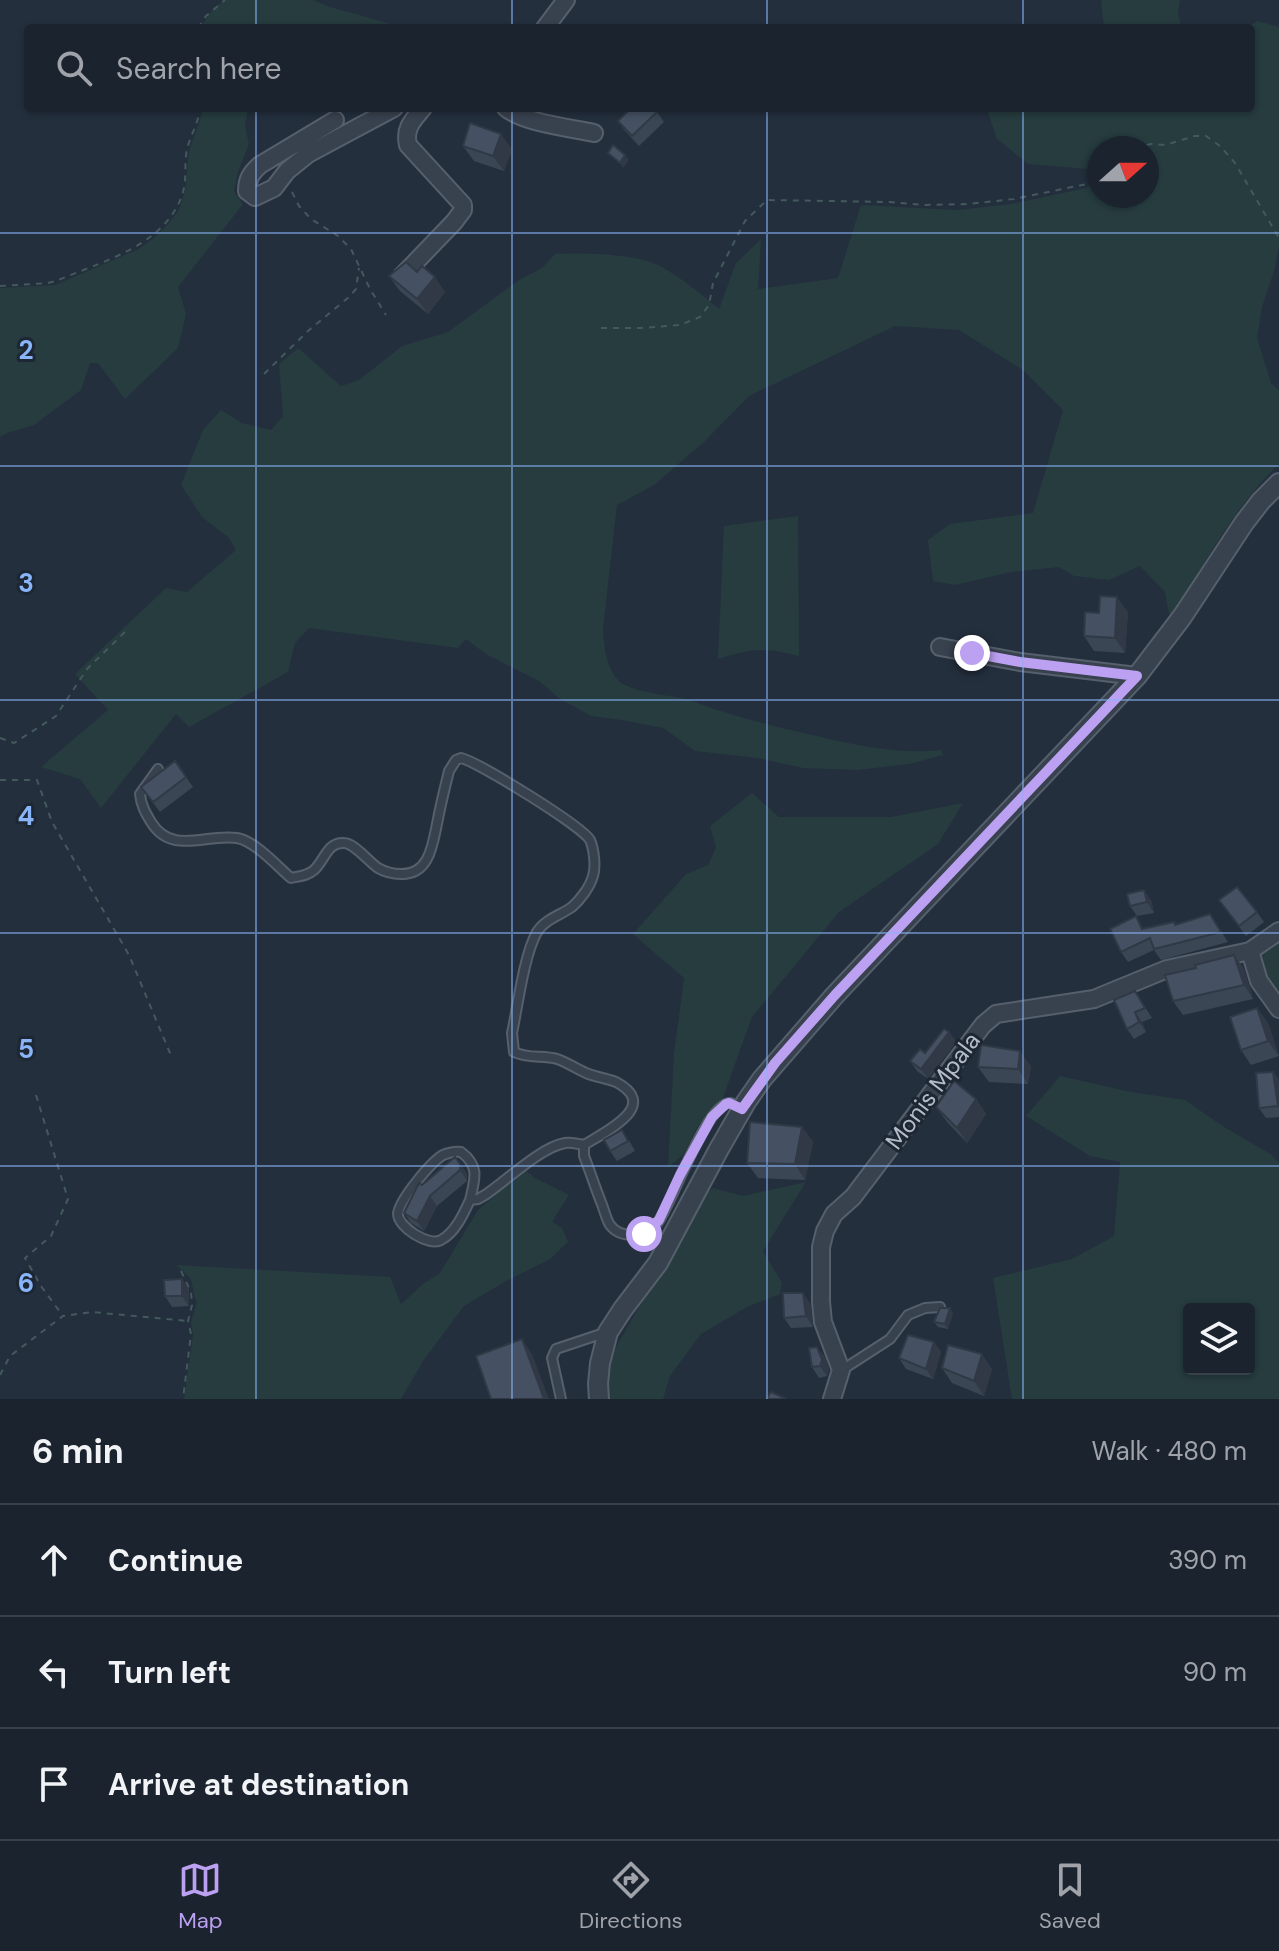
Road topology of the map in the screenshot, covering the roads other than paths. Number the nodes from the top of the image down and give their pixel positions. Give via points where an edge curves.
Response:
1 (566, 0) edge
2 (548, 24) edge
3 (387, 112) edge
4 (420, 112) edge
5 (512, 112) edge
6 (335, 120) dead end
7 (594, 133) dead end
8 (402, 276) edge
9 (1279, 483) edge
10 (940, 647) dead end
11 (1137, 676) junction
12 (158, 769) edge
13 (1279, 931) edge
14 (1250, 951) junction
15 (1279, 1009) edge
16 (742, 1109) junction
17 (584, 1145) junction
18 (470, 1200) junction
19 (940, 1307) edge
20 (608, 1332) junction
21 (841, 1370) junction
22 (561, 1399) edge
23 (599, 1399) edge
24 (832, 1399) edge

1 - 2 street
3 - 6 street via 308,154 263,195 247,191 247,181 260,165
4 - 8 street via 405,135 408,145 463,210
5 - 7 street
9 - 11 street via 1239,530
10 - 11 street
11 - 16 street via 825,1006
12 - 17 lane via 140,794 141,805 166,838 236,838 250,843 291,878 316,868 330,846 341,842 394,874 420,870 429,858 449,771 461,758 572,823 590,839 594,875 572,907 539,929 512,1044 521,1056 558,1060 611,1080 630,1096 633,1105 627,1116
13 - 14 street, Monis Mpala
14 - 15 street via 1259,981
14 - 21 street, Monis Mpala via 1167,969 1094,999 996,1014 983,1025 825,1231 823,1322
16 - 17 lane via 729,1103 712,1117 659,1220 644,1234 622,1233 610,1225
16 - 20 street via 658,1263
17 - 18 lane via 558,1145
18 - 18 lane via 472,1162 452,1151 429,1168 402,1203 399,1221 427,1241 438,1242 458,1223
19 - 21 lane via 908,1315 890,1339
20 - 22 lane via 556,1349 552,1358
20 - 23 street
21 - 24 street

